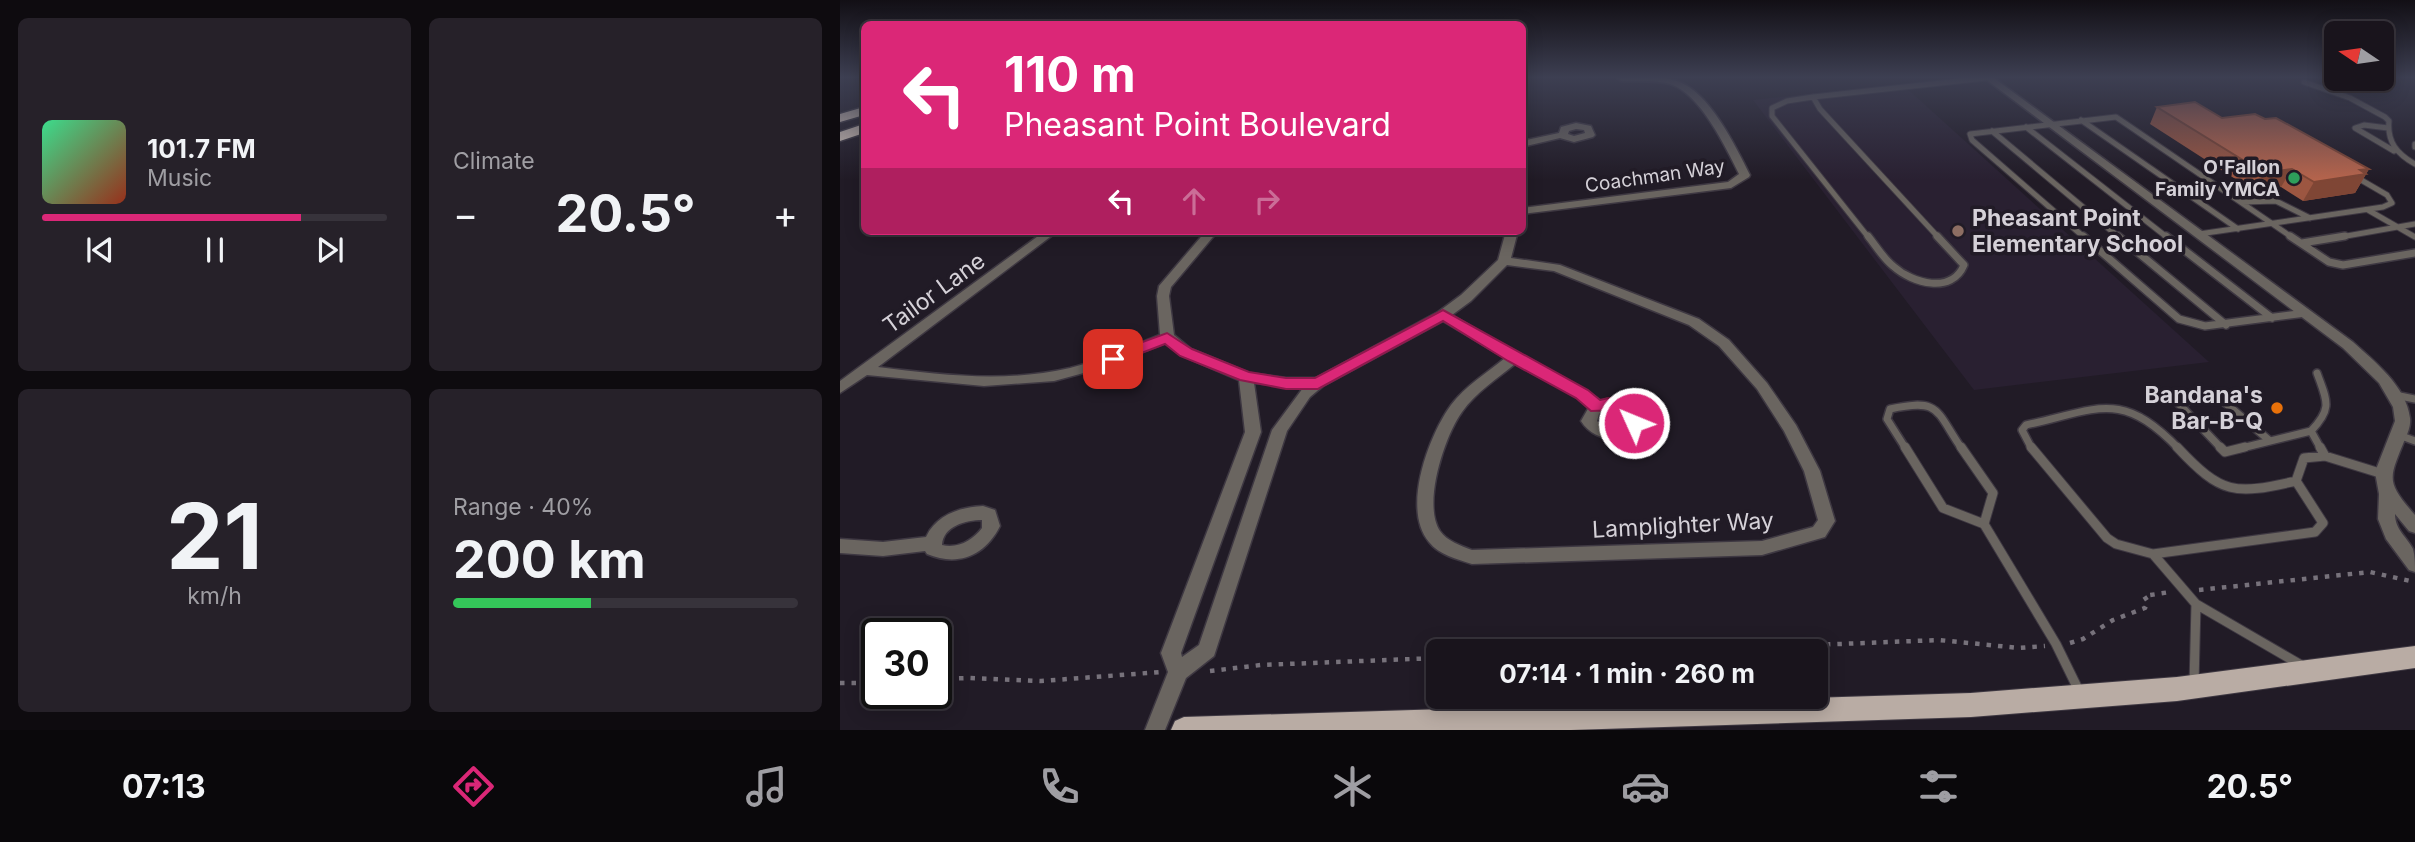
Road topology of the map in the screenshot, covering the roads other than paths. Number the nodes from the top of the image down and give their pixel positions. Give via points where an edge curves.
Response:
1 (860, 112) edge
2 (1705, 112) edge
3 (1772, 112) edge
4 (1823, 112) edge
5 (2034, 112) edge
6 (2378, 112) edge
7 (840, 118) edge
8 (2080, 119) junction
9 (2049, 123) junction
10 (2026, 127) junction
11 (861, 128) edge
12 (2388, 128) junction
13 (1992, 131) junction
14 (1562, 135) dead end
15 (840, 136) edge
16 (1526, 143) edge
17 (2398, 153) junction
18 (2415, 164) edge
19 (2351, 175) edge
20 (2242, 202) junction
21 (2368, 210) junction
22 (1526, 211) edge
23 (2311, 218) junction
24 (2273, 223) junction
25 (2415, 224) edge
26 (2397, 227) junction
27 (2238, 229) junction
28 (2199, 234) junction
29 (1047, 235) edge
30 (1209, 235) edge
31 (1510, 235) edge
32 (2415, 237) edge
33 (2302, 243) junction
34 (2415, 253) edge
35 (1504, 261) junction
36 (2306, 313) junction
37 (1443, 314) junction
38 (2272, 318) junction
39 (2226, 325) junction
40 (1167, 337) junction
41 (1514, 358) junction
42 (866, 370) junction
43 (2317, 373) dead end
44 (1246, 377) junction
45 (1318, 383) junction
46 (840, 388) edge
47 (2395, 395) junction
48 (2415, 399) edge
49 (1597, 407) dead end
50 (1279, 430) junction
51 (2311, 431) junction
52 (1254, 432) junction
53 (2399, 435) junction
54 (2270, 441) junction
55 (2415, 441) edge
56 (2325, 456) junction
57 (2383, 474) junction
58 (2296, 481) junction
59 (2387, 495) junction
60 (1254, 506) junction
61 (1226, 508) junction
62 (1984, 524) junction
63 (2415, 526) edge
64 (932, 543) dead end
65 (840, 546) edge
66 (2153, 554) junction
67 (2415, 565) edge
68 (2196, 604) junction
69 (2415, 657) edge
70 (1178, 672) junction
71 (2314, 672) junction
72 (2194, 686) junction
73 (2082, 697) junction
74 (1155, 730) edge
75 (1184, 730) edge

1 - 7 highway
2 - 22 street, Coachman Way via 1745,175 1731,185
3 - 4 lane via 1892,266 1923,283 1954,280 1964,265
5 - 9 street
6 - 12 lane via 2389,121
8 - 9 lane
8 - 20 lane via 2116,117
8 - 27 lane
9 - 10 lane
9 - 28 street
10 - 13 lane
10 - 38 lane
11 - 15 highway
12 - 17 lane via 2390,143
12 - 17 lane via 2354,128
13 - 39 lane
13 - 39 lane via 1970,134 1972,141 2179,319 2205,326
14 - 16 street
17 - 18 lane
19 - 21 lane via 2392,202
20 - 23 lane via 2276,201
20 - 24 lane
21 - 23 lane
21 - 26 lane
23 - 24 lane
24 - 27 lane
24 - 33 lane
25 - 26 lane
26 - 32 lane
26 - 33 lane
27 - 28 lane
28 - 36 street
29 - 42 street, Tailor Lane
30 - 40 street via 1165,286
31 - 35 street
33 - 34 lane via 2329,262 2343,265
35 - 37 street
35 - 41 street, Lamplighter Way via 1556,268 1694,322 1724,343 1762,386 1791,429 1812,471 1827,521 1819,532 1762,548 1472,557 1440,544 1429,530 1426,515 1431,459 1457,408
36 - 38 lane
36 - 47 street via 2368,362
37 - 41 street
37 - 45 street
38 - 39 lane
40 - 42 street via 1083,369 1009,382
40 - 44 street via 1186,352
41 - 49 street via 1582,394
42 - 46 street, Tailor Lane
43 - 51 lane via 2327,400 2326,415
44 - 45 street
44 - 52 street
45 - 50 street
47 - 48 lane
47 - 53 street via 2403,421
50 - 52 street
50 - 60 street
51 - 54 lane
51 - 56 lane
52 - 61 street
53 - 55 lane
53 - 57 street
54 - 54 lane via 2225,452 2178,403 2217,396
56 - 57 lane
56 - 58 lane via 2304,458
57 - 59 street
58 - 66 lane via 2323,523 2315,532
58 - 66 lane via 2247,490 2221,486 2147,417 2119,407 2026,425 2022,430 2030,446 2107,538
59 - 63 street
59 - 67 street via 2386,519
60 - 61 street
60 - 70 street via 1206,650
61 - 70 street via 1171,653
62 - 62 lane via 1943,508 1888,419 1890,410 1919,403 1933,407 1993,493
62 - 73 lane via 2056,644
64 - 65 street via 883,549
66 - 68 lane
68 - 71 lane
68 - 72 lane
69 - 71 main road
70 - 74 street
71 - 72 main road
72 - 73 main road
73 - 75 main road via 1837,710

